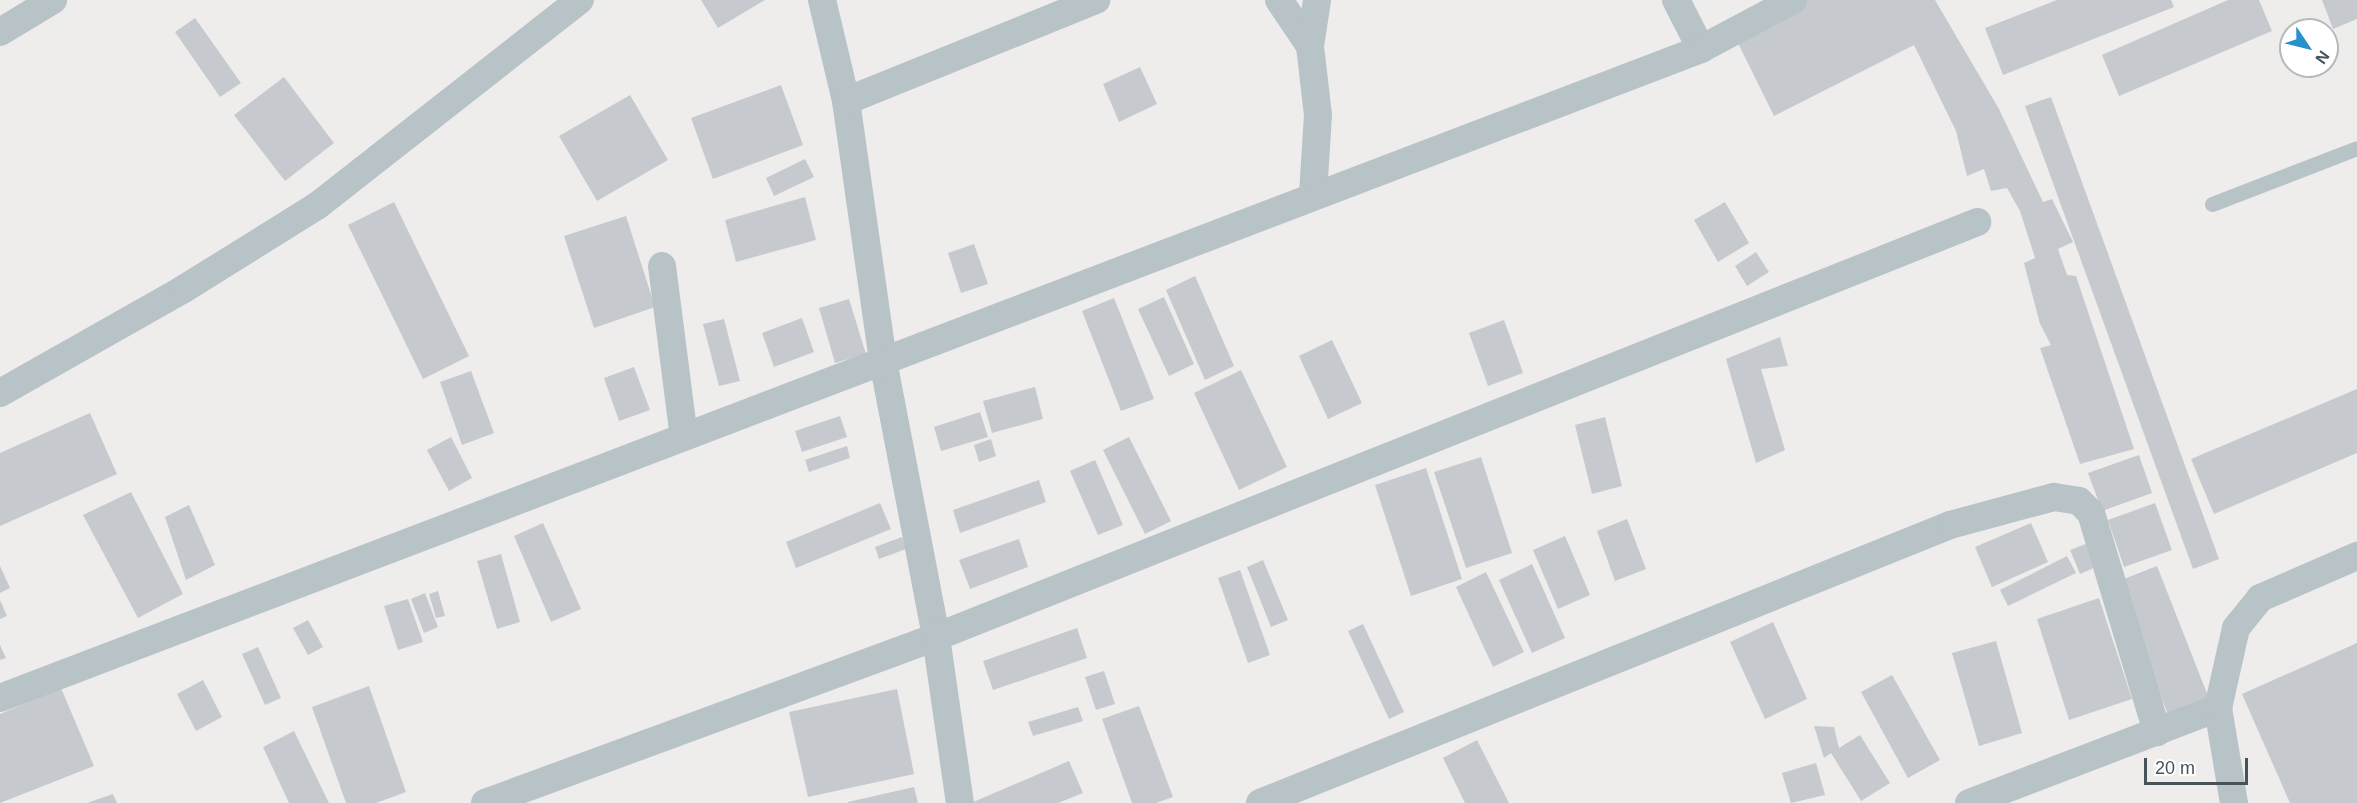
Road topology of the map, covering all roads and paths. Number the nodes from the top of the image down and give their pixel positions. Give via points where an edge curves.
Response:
1 (53, 0) edge
2 (580, 0) edge
3 (822, 0) edge
4 (1096, 0) edge
5 (1279, 0) edge
6 (1317, 0) edge
7 (1676, 0) edge
8 (1793, 0) edge
9 (0, 32) edge
10 (1310, 46) junction
11 (1701, 49) junction
12 (846, 101) junction
13 (2357, 148) edge
14 (1313, 195) junction
15 (2212, 204) dead end
16 (1977, 222) dead end
17 (662, 266) dead end
18 (882, 361) junction
19 (0, 393) edge
20 (684, 437) junction
21 (2357, 556) edge
22 (936, 637) junction
23 (0, 698) edge
24 (2218, 708) junction
25 (2157, 732) junction
26 (485, 803) edge
27 (960, 803) edge
28 (1260, 803) edge
29 (1969, 803) edge
30 (2235, 803) edge

1 - 9 street
2 - 19 street via 317,206 182,290
3 - 12 street
4 - 12 street
5 - 10 street
6 - 10 street
7 - 11 street
8 - 11 street
10 - 14 street via 1318,115
11 - 14 street
12 - 18 street
13 - 15 lane
14 - 18 street
16 - 22 street
17 - 20 street
18 - 20 street
18 - 22 street
20 - 23 street
21 - 24 street via 2260,598 2236,628
22 - 26 street
22 - 27 street
24 - 25 street
24 - 30 street
25 - 28 street via 2091,513 2079,501 2054,497 1950,525
25 - 29 street

